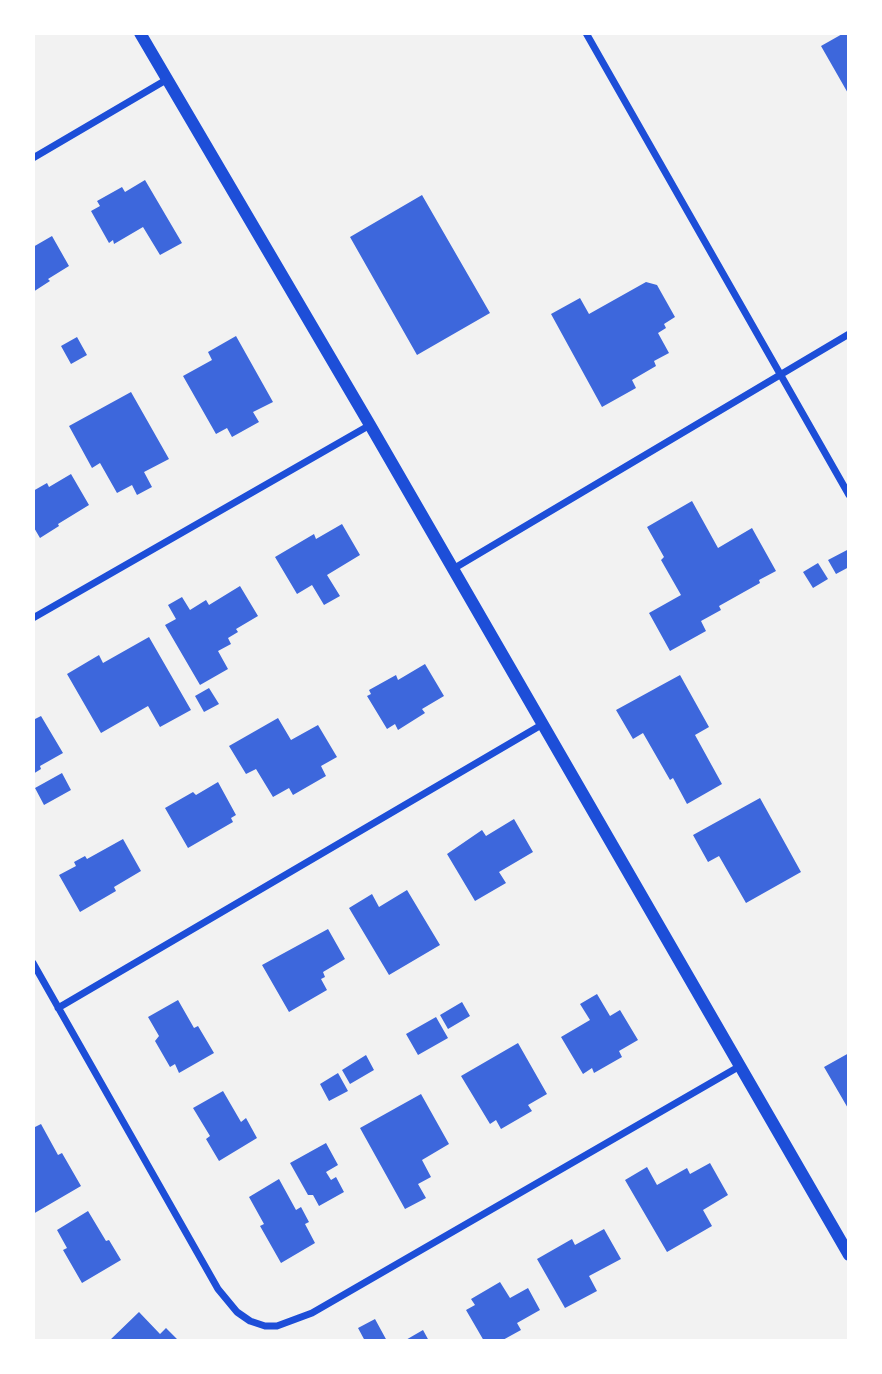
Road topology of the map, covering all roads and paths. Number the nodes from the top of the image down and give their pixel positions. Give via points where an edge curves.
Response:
1 (140, 33) edge
2 (586, 33) edge
3 (166, 80) junction
4 (33, 158) edge
5 (849, 334) edge
6 (780, 375) junction
7 (370, 425) junction
8 (849, 495) edge
9 (453, 569) junction
10 (33, 618) edge
11 (543, 724) junction
12 (33, 963) edge
13 (58, 1008) junction
14 (740, 1066) junction
15 (849, 1255) edge

1 - 3 street
2 - 6 street
3 - 4 street
3 - 7 street
5 - 6 street
6 - 8 street
6 - 9 street
7 - 9 street
7 - 10 street
9 - 11 street
11 - 13 street
11 - 14 street
12 - 13 street
13 - 14 street via 227,1301 250,1321 265,1326 312,1313
14 - 15 street

